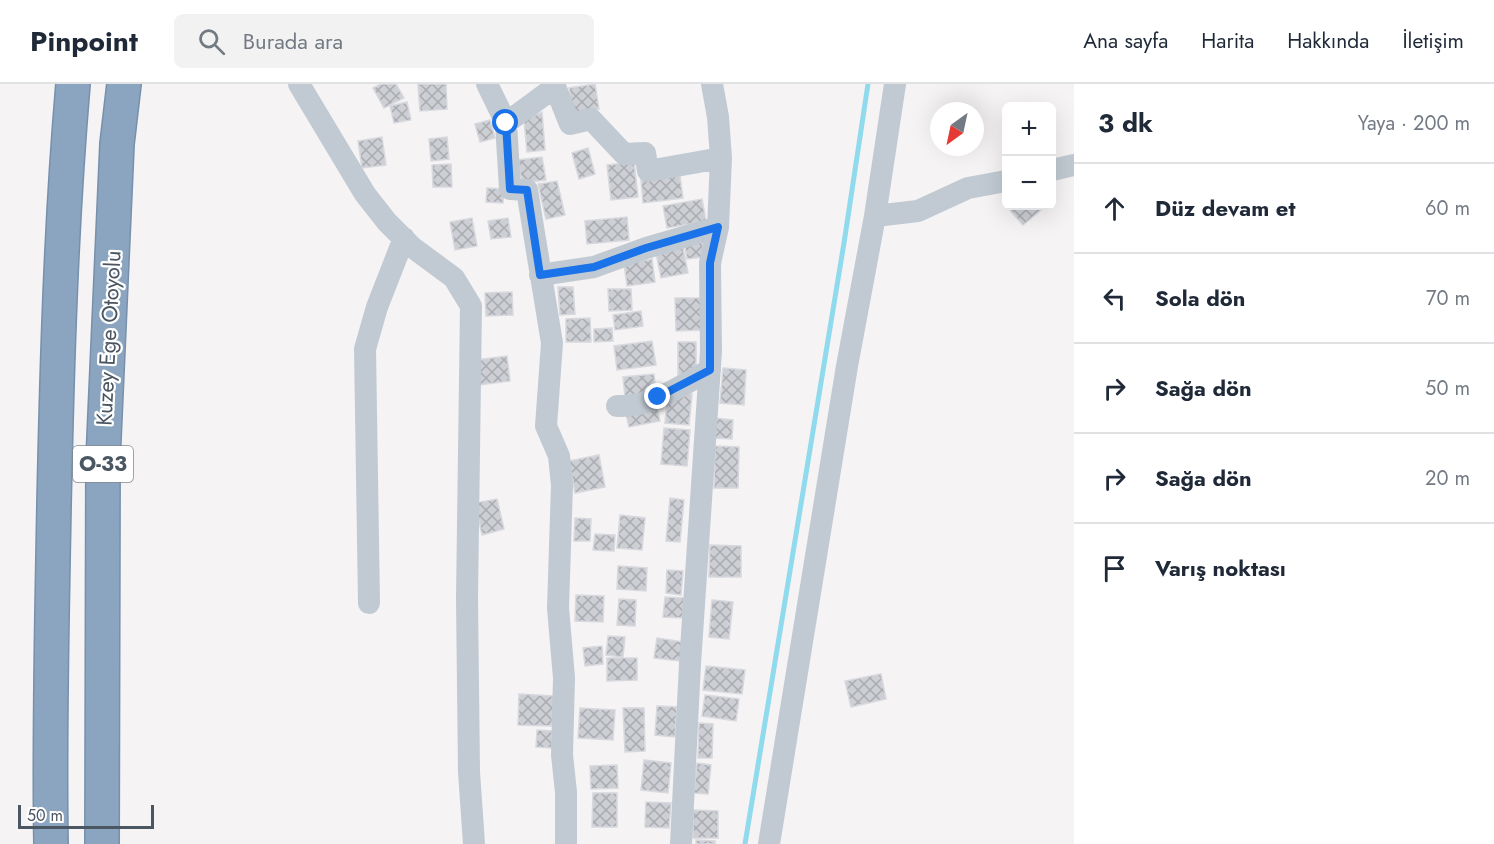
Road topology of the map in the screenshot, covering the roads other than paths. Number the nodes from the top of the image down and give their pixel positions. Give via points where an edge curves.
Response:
1 (73, 84) edge
2 (124, 84) edge
3 (299, 84) edge
4 (487, 84) edge
5 (712, 84) edge
6 (895, 84) edge
7 (554, 86) edge
8 (506, 123) junction
9 (721, 158) junction
10 (1074, 165) edge
11 (1056, 169) edge
12 (1002, 182) edge
13 (875, 216) junction
14 (718, 227) junction
15 (404, 238) junction
16 (540, 275) junction
17 (710, 370) junction
18 (617, 406) dead end
19 (369, 603) dead end
20 (51, 844) edge
21 (102, 844) edge
22 (474, 844) edge
23 (566, 844) edge
24 (681, 844) edge
25 (769, 844) edge

1 - 20 highway, O-33 via 65,177 57,386
2 - 21 highway, Kuzey Ege Otoyolu / O-33 via 117,144 103,460
3 - 15 street via 365,194
4 - 8 street
5 - 9 street
6 - 13 street
7 - 8 street
7 - 9 street via 570,124 591,119 624,154 645,153 648,171
8 - 16 street via 510,189 527,190
9 - 14 street
10 - 11 street
12 - 13 street via 968,188 918,211
13 - 25 street
14 - 16 street via 594,267
14 - 17 street via 710,263
15 - 19 street via 365,349
15 - 22 street via 454,278 471,306 467,598
16 - 23 street via 552,343 546,426 559,456 562,485 558,608 564,678
17 - 18 street via 658,397
17 - 24 street

